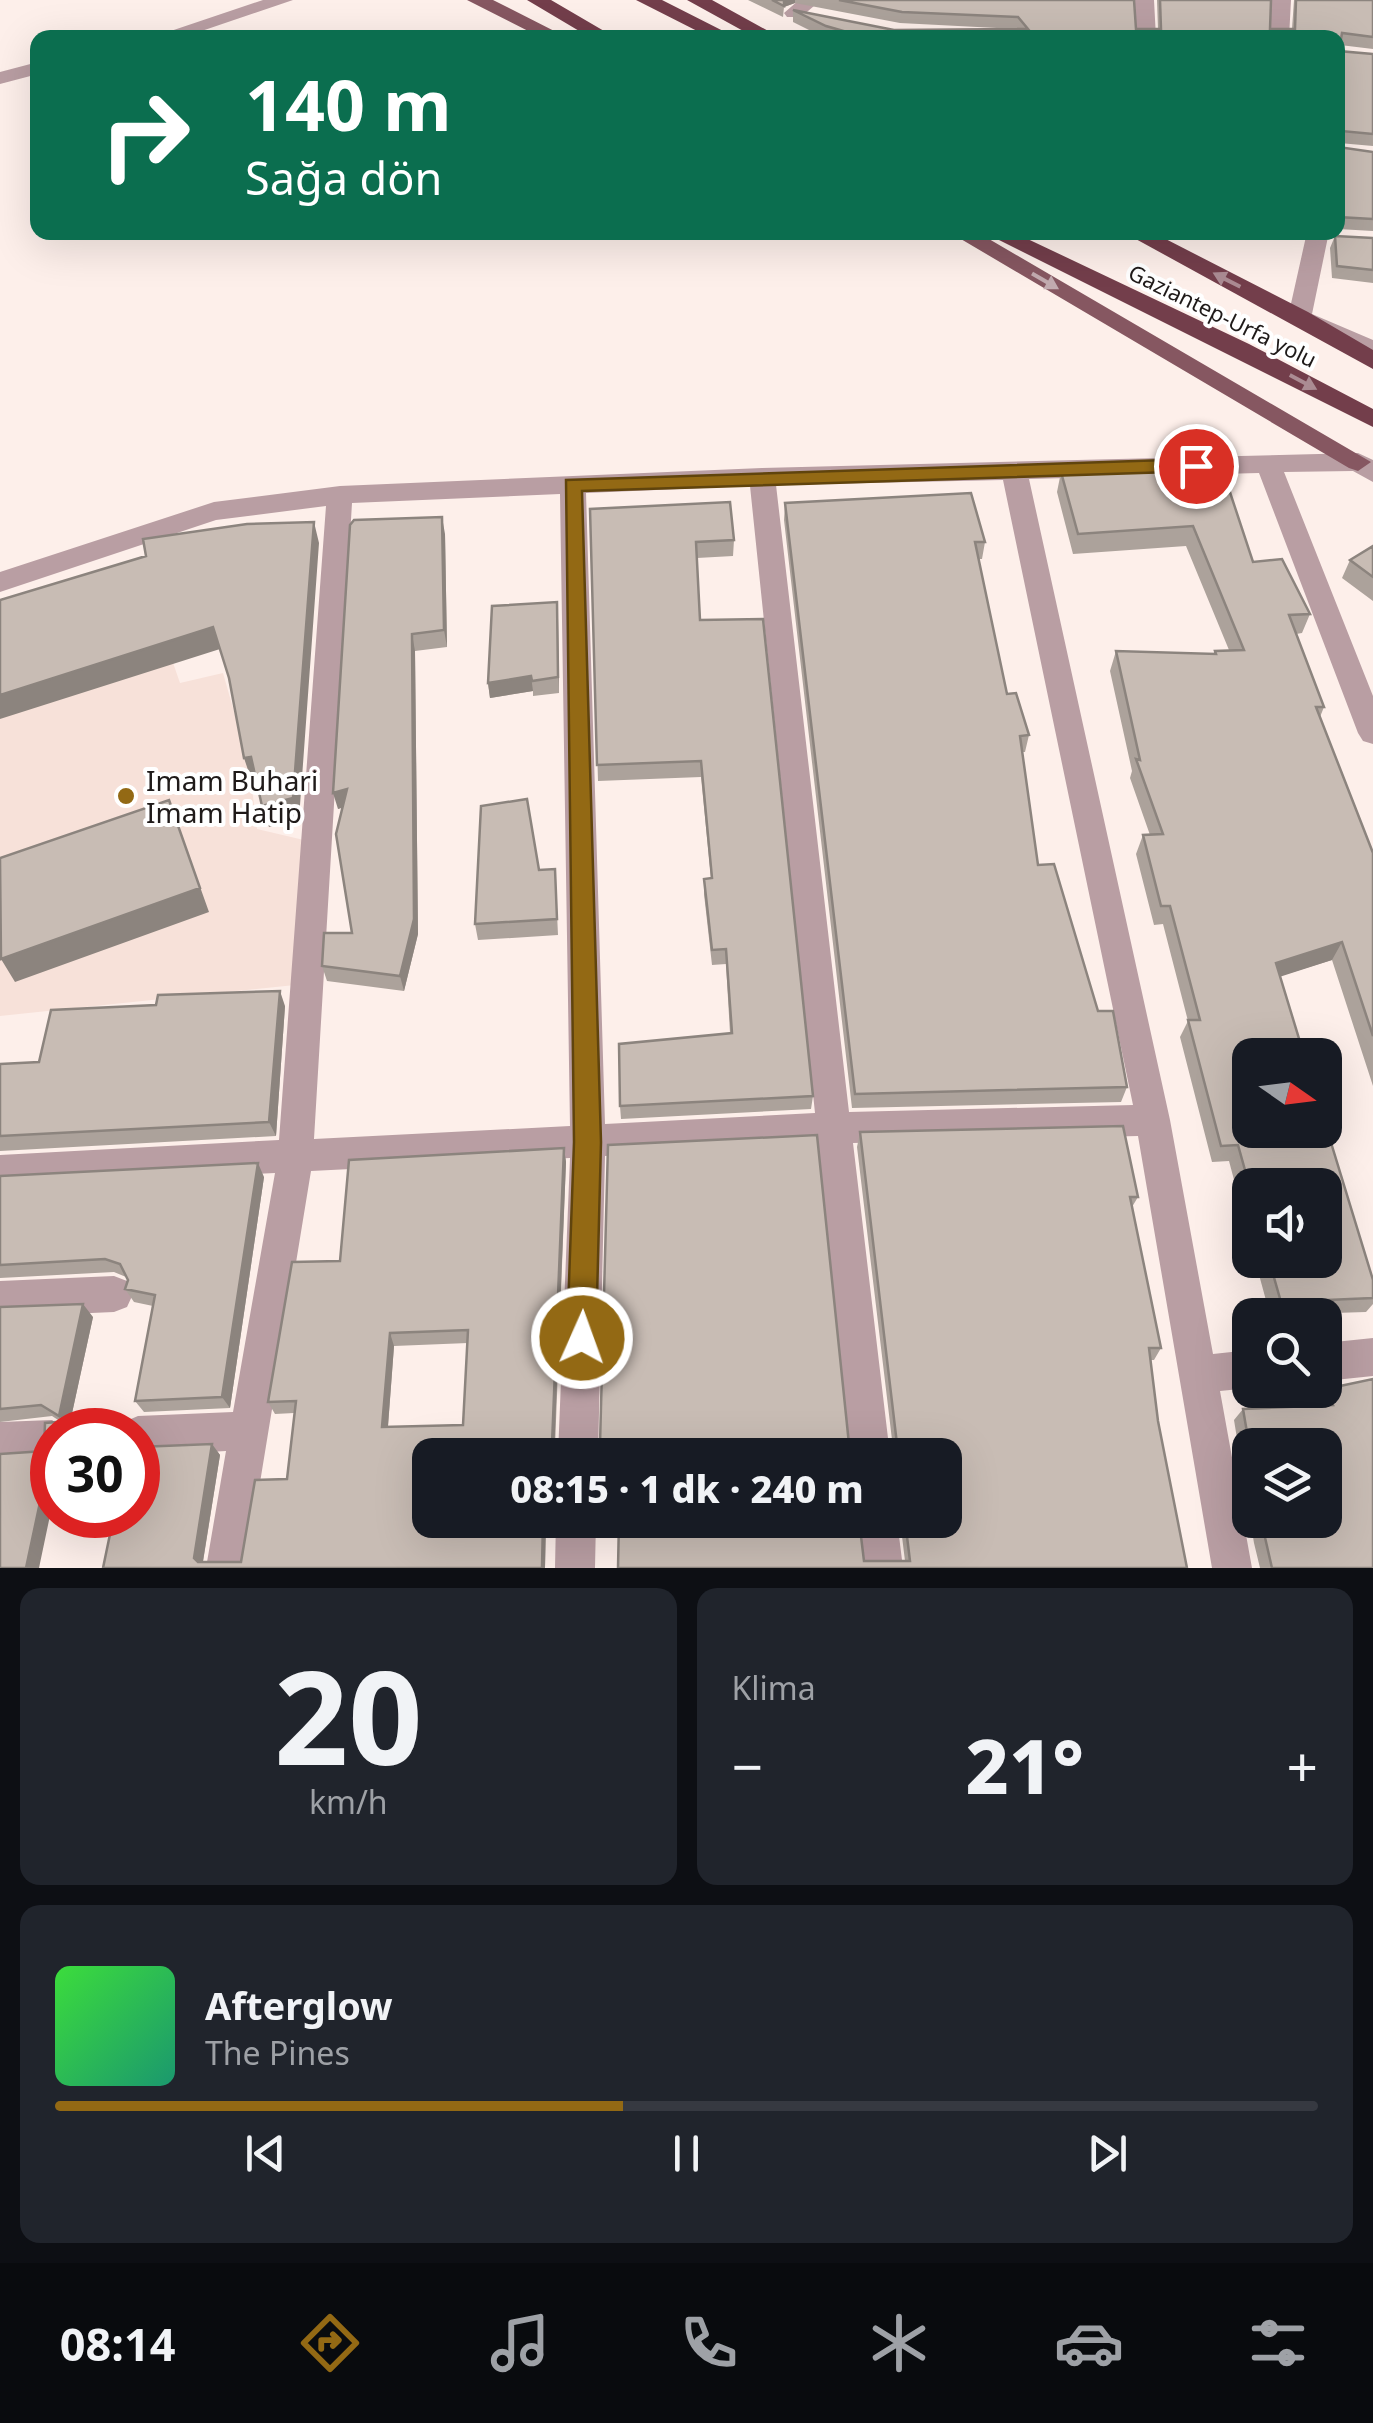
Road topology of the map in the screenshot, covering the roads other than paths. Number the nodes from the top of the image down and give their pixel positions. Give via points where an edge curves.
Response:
1 (283, 0) edge
2 (477, 0) edge
3 (537, 0) edge
4 (646, 0) edge
5 (697, 0) edge
6 (810, 0) edge
7 (1144, 0) edge
8 (1281, 0) edge
9 (829, 20) edge
10 (185, 30) edge
11 (542, 30) edge
12 (592, 30) edge
13 (711, 30) edge
14 (756, 30) edge
15 (1146, 30) edge
16 (1279, 30) edge
17 (30, 70) edge
18 (0, 78) edge
19 (974, 240) edge
20 (1011, 240) edge
21 (1150, 240) edge
22 (1324, 240) edge
23 (1300, 317) junction
24 (1373, 349) edge
25 (1373, 361) edge
26 (1373, 419) edge
27 (1268, 464) junction
28 (1365, 467) edge
29 (1014, 470) junction
30 (762, 477) junction
31 (572, 485) junction
32 (340, 495) junction
33 (0, 582) edge
34 (1373, 733) edge
35 (1153, 1120) junction
36 (833, 1128) junction
37 (588, 1142) junction
38 (296, 1160) junction
39 (0, 1172) edge
40 (114, 1294) dead end
41 (0, 1299) edge
42 (1373, 1357) edge
43 (1342, 1360) edge
44 (1232, 1371) edge
45 (1194, 1374) junction
46 (248, 1430) junction
47 (160, 1435) edge
48 (579, 1438) edge
49 (868, 1438) edge
50 (30, 1441) edge
51 (0, 1442) edge
52 (576, 1538) edge
53 (879, 1538) edge
54 (226, 1568) edge
55 (575, 1568) edge
56 (883, 1568) edge
57 (1232, 1568) edge

1 - 10 street
2 - 11 main road
3 - 12 highway
4 - 13 highway
5 - 14 highway
6 - 9 street via 794,13
7 - 15 street
8 - 16 street
17 - 18 street
19 -> 28 main road
20 -> 26 highway, Gaziantep-Urfa yolu
23 -> 21 highway, Gaziantep-Urfa yolu
22 - 23 street
23 - 24 street
23 - 25 highway, Gaziantep-Urfa yolu
27 - 28 street
27 - 29 street
27 - 34 street
29 - 30 street
29 - 35 street
30 - 31 street
30 - 36 street
31 - 32 street
31 - 37 street
32 - 33 street via 200,515
32 - 38 street
35 - 36 street
35 - 45 street
36 - 37 street
36 - 49 street
37 - 38 street
37 - 48 street
38 - 39 street
38 - 46 street
40 - 41 street
42 - 43 street
44 - 45 street
45 - 57 street
46 - 47 street
46 - 54 street
50 - 51 street
52 - 55 street
53 - 56 street

